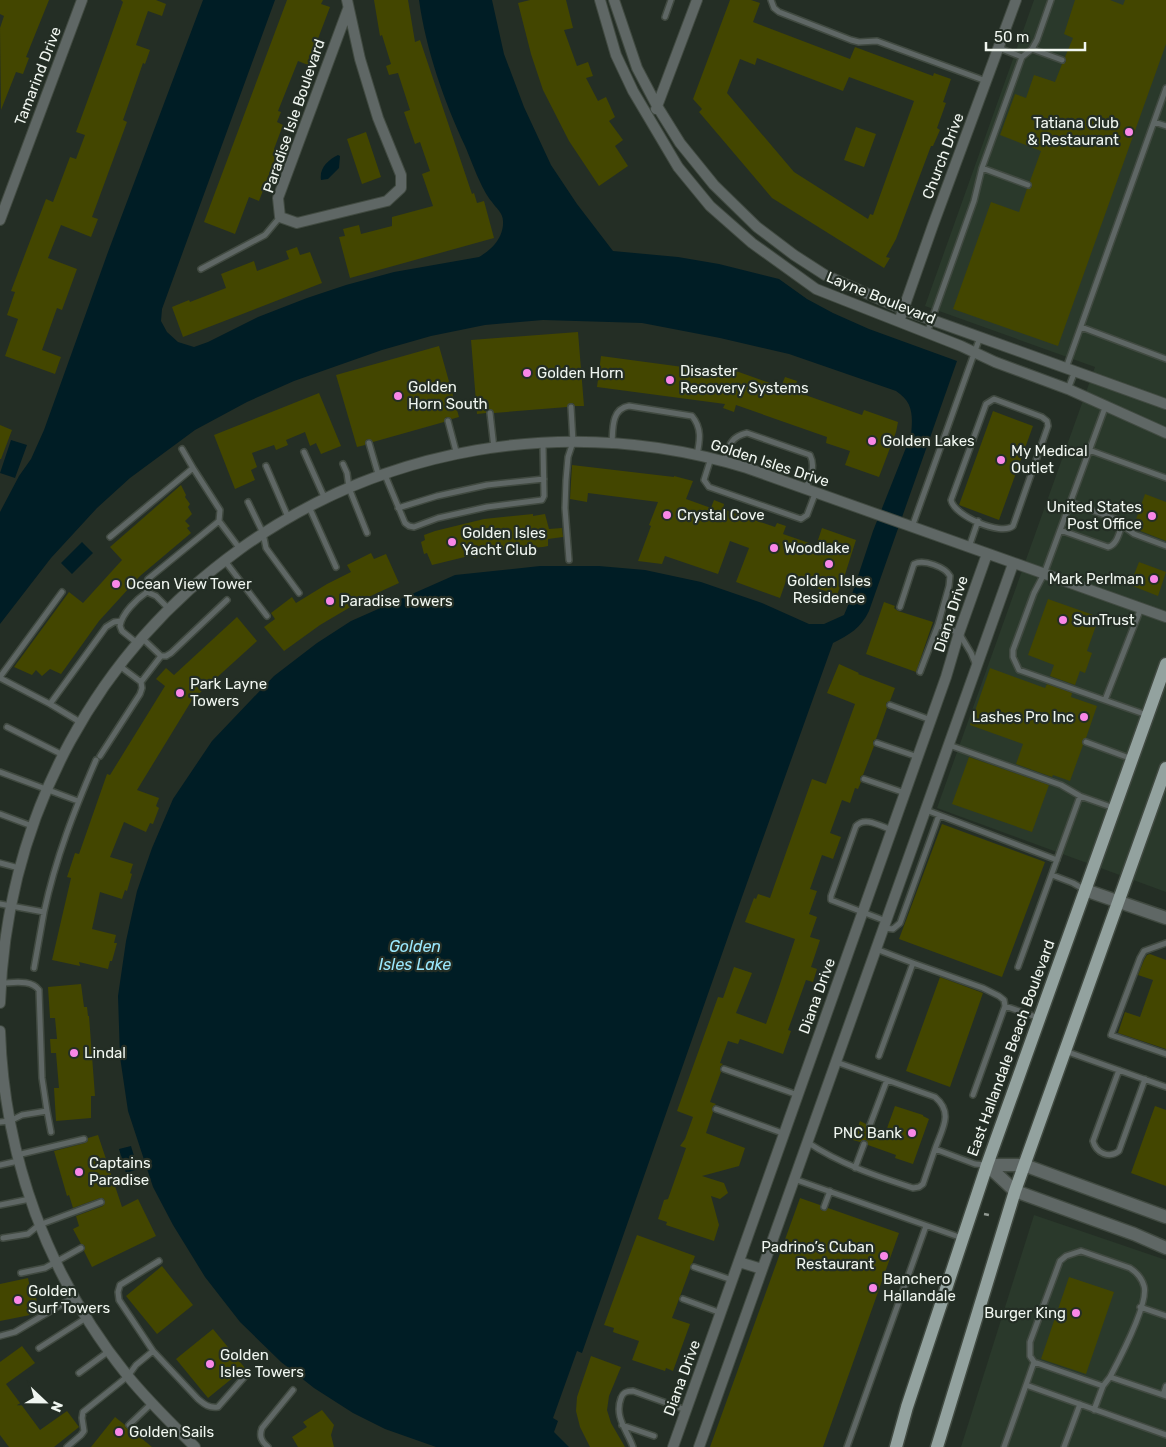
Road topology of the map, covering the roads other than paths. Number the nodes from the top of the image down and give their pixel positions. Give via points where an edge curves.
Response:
1 (82, 0) edge
2 (600, 0) edge
3 (614, 0) edge
4 (671, 0) edge
5 (697, 0) edge
6 (771, 0) edge
7 (1016, 0) edge
8 (1052, 0) edge
9 (347, 4) edge
10 (665, 17) dead end
11 (999, 48) junction
12 (1032, 49) junction
13 (1022, 57) junction
14 (1062, 60) dead end
15 (987, 82) junction
16 (1166, 88) edge
17 (657, 106) junction
18 (650, 121) junction
19 (1154, 122) junction
20 (1166, 126) edge
21 (982, 168) junction
22 (1028, 185) dead end
23 (280, 218) junction
24 (0, 220) edge
25 (794, 255) junction
26 (785, 265) junction
27 (201, 269) dead end
28 (904, 310) junction
29 (932, 320) junction
30 (899, 322) junction
31 (1081, 327) junction
32 (927, 333) junction
33 (980, 338) junction
34 (975, 353) junction
35 (1166, 359) edge
36 (1070, 370) junction
37 (1068, 389) junction
38 (1106, 404) junction
39 (1166, 404) edge
40 (571, 407) dead end
41 (490, 413) dead end
42 (448, 421) dead end
43 (1166, 432) edge
44 (573, 442) junction
45 (369, 443) dead end
46 (543, 443) junction
47 (612, 443) junction
48 (494, 448) junction
49 (182, 449) dead end
50 (1089, 450) junction
51 (304, 452) dead end
52 (457, 455) junction
53 (697, 455) junction
54 (711, 458) junction
55 (724, 461) junction
56 (343, 464) dead end
57 (266, 466) dead end
58 (193, 468) junction
59 (382, 476) junction
60 (1166, 478) edge
61 (544, 479) junction
62 (349, 488) junction
63 (810, 492) junction
64 (325, 499) junction
65 (248, 502) dead end
66 (1070, 502) junction
67 (309, 506) junction
68 (398, 508) junction
69 (288, 518) junction
70 (219, 520) junction
71 (978, 522) junction
72 (907, 525) junction
73 (1122, 525) junction
74 (1060, 530) junction
75 (263, 533) junction
76 (367, 533) dead end
77 (110, 537) dead end
78 (1166, 546) edge
79 (969, 548) junction
80 (240, 549) junction
81 (986, 554) junction
82 (569, 560) dead end
83 (224, 561) junction
84 (1013, 564) junction
85 (336, 566) dead end
86 (1044, 574) junction
87 (62, 592) dead end
88 (147, 592) junction
89 (299, 593) dead end
90 (227, 600) dead end
91 (900, 607) dead end
92 (1141, 607) junction
93 (169, 609) junction
94 (267, 616) dead end
95 (1166, 617) edge
96 (121, 621) junction
97 (938, 625) junction
98 (959, 634) junction
99 (139, 640) junction
100 (161, 656) junction
101 (1166, 664) edge
102 (118, 665) junction
103 (977, 666) junction
104 (920, 672) dead end
105 (0, 678) edge
106 (140, 682) junction
107 (1105, 700) junction
108 (50, 704) junction
109 (890, 705) dead end
110 (1147, 716) junction
111 (931, 720) junction
112 (80, 722) junction
113 (7, 727) dead end
114 (1086, 742) dead end
115 (877, 743) dead end
116 (949, 745) junction
117 (62, 755) junction
118 (918, 758) junction
119 (1132, 759) junction
120 (1166, 768) edge
121 (0, 772) edge
122 (864, 779) dead end
123 (47, 789) junction
124 (905, 793) junction
125 (1080, 796) junction
126 (78, 801) junction
127 (1114, 808) junction
128 (926, 810) junction
129 (0, 814) edge
130 (939, 815) junction
131 (32, 826) junction
132 (892, 830) junction
133 (1057, 860) junction
134 (0, 863) edge
135 (19, 868) junction
136 (1052, 875) junction
137 (1085, 890) junction
138 (1119, 900) junction
139 (5, 905) edge
140 (44, 912) junction
141 (863, 913) junction
142 (1166, 918) edge
143 (884, 925) junction
144 (1166, 943) edge
145 (2, 945) edge
146 (876, 950) junction
147 (913, 963) junction
148 (1018, 967) dead end
149 (34, 968) dead end
150 (1, 971) edge
151 (1, 983) edge
152 (0, 1003) edge
153 (1005, 1006) junction
154 (1039, 1018) junction
155 (0, 1031) edge
156 (1065, 1051) junction
157 (1166, 1054) edge
158 (879, 1056) dead end
159 (836, 1062) junction
160 (724, 1069) dead end
161 (1119, 1070) junction
162 (1145, 1079) junction
163 (887, 1080) junction
164 (1166, 1087) edge
165 (798, 1094) junction
166 (973, 1094) dead end
167 (716, 1109) dead end
168 (47, 1111) junction
169 (5, 1122) edge
170 (870, 1125) dead end
171 (51, 1132) dead end
172 (785, 1134) junction
173 (84, 1138) dead end
174 (807, 1142) junction
175 (864, 1144) dead end
176 (935, 1149) junction
177 (17, 1158) junction
178 (0, 1165) edge
179 (987, 1165) junction
180 (1024, 1165) junction
181 (855, 1168) junction
182 (794, 1179) junction
183 (830, 1191) junction
184 (1015, 1191) junction
185 (30, 1198) junction
186 (101, 1202) dead end
187 (0, 1205) edge
188 (824, 1207) dead end
189 (1166, 1216) edge
190 (39, 1225) junction
191 (926, 1226) junction
192 (3, 1238) dead end
193 (962, 1238) junction
194 (80, 1248) dead end
195 (1166, 1248) edge
196 (159, 1261) dead end
197 (739, 1262) junction
198 (56, 1263) junction
199 (694, 1266) dead end
200 (762, 1269) junction
201 (21, 1273) dead end
202 (733, 1280) junction
203 (74, 1297) junction
204 (683, 1299) dead end
205 (1140, 1308) junction
206 (721, 1313) junction
207 (1166, 1316) edge
208 (86, 1318) junction
209 (0, 1336) edge
210 (39, 1348) dead end
211 (109, 1351) junction
212 (153, 1351) junction
213 (1034, 1362) junction
214 (79, 1373) dead end
215 (247, 1374) dead end
216 (128, 1376) junction
217 (1110, 1377) junction
218 (1026, 1385) junction
219 (1103, 1386) junction
220 (1166, 1386) edge
221 (293, 1390) dead end
222 (1164, 1396) edge
223 (152, 1403) junction
224 (1080, 1404) junction
225 (686, 1410) junction
226 (1094, 1410) junction
227 (129, 1425) dead end
228 (622, 1425) junction
229 (1166, 1435) edge
230 (654, 1436) dead end
231 (67, 1447) edge
232 (195, 1447) edge
233 (268, 1447) edge
234 (633, 1447) edge
235 (673, 1447) edge
236 (699, 1447) edge
237 (847, 1447) edge
238 (896, 1447) edge
239 (937, 1447) edge
240 (1004, 1447) edge
241 (1064, 1447) edge

1 - 24 street, Tamarind Drive
2 - 18 street, Layne Boulevard via 616,55
3 - 17 street, Layne Boulevard via 636,68
4 - 10 lane
5 - 17 street
6 - 15 lane via 779,12 851,40 877,41
7 - 11 street, Church Drive
8 - 12 lane
9 - 23 street, Paradise Isle Boulevard via 278,198
9 - 23 street, Paradise Isle Boulevard via 378,118 401,175 401,188 387,201 297,222
11 - 13 lane
11 - 15 street, Church Drive
12 - 13 lane
12 - 14 lane
13 - 21 lane
15 - 28 street, Church Drive
16 - 19 lane
17 - 18 street
17 - 25 street, Layne Boulevard via 714,185 757,227
18 - 26 street, Layne Boulevard via 678,167 710,206
19 - 20 lane
19 - 31 lane
21 - 22 lane
21 - 29 lane via 974,201
23 - 27 lane via 264,235
25 - 26 street
25 - 28 street, Layne Boulevard via 825,275
26 - 30 street, Layne Boulevard via 816,289
28 - 29 street, Layne Boulevard
28 - 30 street, Church Drive
29 - 32 lane
29 - 33 street, Layne Boulevard
30 - 32 street, Layne Boulevard
31 - 35 lane
31 - 36 lane
32 - 34 street, Layne Boulevard
33 - 34 lane
33 - 36 street, Layne Boulevard
34 - 37 street, Layne Boulevard
34 - 72 lane
36 - 37 lane
36 - 39 street, Layne Boulevard
37 - 38 street, Layne Boulevard
38 - 43 street, Layne Boulevard
38 - 50 lane
40 - 44 lane
41 - 48 lane
42 - 52 lane
44 - 46 street, Golden Isles Drive
44 - 47 street, Golden Isles Drive
44 - 82 lane via 568,456 565,508
45 - 59 lane
46 - 48 street, Golden Isles Drive
46 - 61 lane
47 - 53 street, Golden Isles Drive
47 - 53 lane via 613,420 618,411 629,406 692,416 699,429
48 - 52 street, Golden Isles Drive
49 - 58 lane
50 - 60 lane
50 - 66 lane
51 - 64 lane
52 - 59 street, Golden Isles Drive
53 - 54 street, Golden Isles Drive
54 - 55 street, Golden Isles Drive
54 - 63 lane via 704,480 709,487 801,519 807,515
55 - 63 street, Golden Isles Drive
55 - 63 lane via 733,440 748,433 810,455 814,462
56 - 62 lane
57 - 69 lane
58 - 70 lane via 220,510
58 - 77 lane
59 - 62 street, Golden Isles Drive
59 - 68 lane
61 - 68 lane via 487,484
61 - 68 lane via 542,500 487,507 414,526 405,523
62 - 64 street, Golden Isles Drive
62 - 76 lane
63 - 72 street, Golden Isles Drive
64 - 67 street, Golden Isles Drive
65 - 75 lane
66 - 73 lane via 1118,520
66 - 74 lane
67 - 69 street, Golden Isles Drive
67 - 85 lane
69 - 75 street, Golden Isles Drive
70 - 80 lane
70 - 88 lane via 148,578
71 - 71 lane via 955,509 951,500 986,404 994,399 1042,416 1048,426 1013,526 1002,530
71 - 79 lane
72 - 79 street, Golden Isles Drive
73 - 74 lane via 1116,542 1108,548
73 - 78 lane via 1134,534
74 - 86 lane
75 - 80 street, Golden Isles Drive
75 - 89 lane via 266,548
79 - 81 street, Golden Isles Drive
80 - 83 street, Golden Isles Drive
81 - 84 street, Golden Isles Drive
81 - 98 street, Diana Drive
83 - 93 street, Golden Isles Drive
83 - 94 lane
84 - 86 street, Golden Isles Drive
84 - 103 street
86 - 92 street, Golden Isles Drive
86 - 107 lane via 1013,650 1015,664 1019,670
87 - 105 lane
88 - 93 lane
88 - 96 lane
90 - 100 lane via 171,653
91 - 97 lane via 914,564 923,562 944,569 950,576 949,586
92 - 95 street, Golden Isles Drive
92 - 107 lane
93 - 99 street, Golden Isles Drive
96 - 99 lane via 122,630
96 - 108 lane via 106,627
97 - 98 lane
97 - 104 lane
98 - 103 lane
98 - 111 street, Diana Drive
99 - 100 lane
99 - 102 street, Golden Isles Drive
100 - 106 lane
101 - 110 main road, East Hallandale Beach Boulevard
102 - 106 lane
102 - 112 street, Golden Isles Drive
103 - 116 street
105 - 108 lane
106 - 126 lane via 140,694 98,758
107 - 110 lane
108 - 112 lane
109 - 111 lane
110 - 119 main road, East Hallandale Beach Boulevard
111 - 118 street, Diana Drive
112 - 117 street, Golden Isles Drive
113 - 117 lane
114 - 119 lane
115 - 118 lane
116 - 125 lane via 1061,785
116 - 128 street
117 - 123 street, Golden Isles Drive
118 - 124 street, Diana Drive
119 - 127 main road, East Hallandale Beach Boulevard
120 - 138 main road
121 - 123 lane
122 - 124 lane
123 - 126 lane
123 - 131 street, Golden Isles Drive
124 - 132 street, Diana Drive
125 - 127 lane
125 - 133 lane
126 - 140 lane via 52,875
127 - 137 main road, East Hallandale Beach Boulevard
128 - 130 lane
128 - 143 street
129 - 131 lane
130 - 133 lane
130 - 143 lane via 900,923 893,930
131 - 135 street, Golden Isles Drive
132 - 141 street, Diana Drive
132 - 141 lane via 865,821 856,826 831,896 832,900
133 - 136 lane
134 - 135 lane
135 - 139 street, Golden Isles Drive
136 - 137 lane
136 - 148 lane
137 - 138 street
137 - 154 main road, East Hallandale Beach Boulevard
138 - 142 street
138 - 156 main road
139 - 140 lane
139 - 145 street, Golden Isles Drive
140 - 149 lane
141 - 143 lane
141 - 165 street, Diana Drive
143 - 146 street
144 - 157 lane via 1144,951 1111,1034
145 - 150 street, Golden Isles Drive
146 - 147 lane
146 - 159 street
147 - 153 lane via 983,988 1004,1000
147 - 158 lane
150 - 151 street, Golden Isles Drive
151 - 152 street, Golden Isles Drive
151 - 168 lane via 30,983 39,990 42,1078
153 - 154 lane
153 - 166 lane
154 - 179 main road, East Hallandale Beach Boulevard
155 - 169 street
156 - 161 lane
156 - 180 main road
159 - 163 lane
159 - 174 street
160 - 165 lane
161 - 162 lane
161 - 162 lane via 1093,1141 1098,1151 1109,1155 1119,1151
162 - 164 lane
163 - 170 lane
163 - 176 lane via 941,1102 946,1117
165 - 172 street, Diana Drive
167 - 172 lane
168 - 169 lane
168 - 171 lane
169 - 177 street
172 - 197 street, Diana Drive
173 - 177 lane
174 - 181 lane
174 - 182 street
175 - 181 lane
176 - 179 lane via 975,1164
176 - 181 lane via 923,1184 919,1187 913,1188
177 - 178 lane
177 - 185 street
179 - 180 street
179 - 184 street
179 - 193 main road, East Hallandale Beach Boulevard
180 - 184 main road
180 - 189 street
182 - 183 lane
182 - 200 street
183 - 188 lane
183 - 191 lane
184 - 195 street
184 - 239 main road
185 - 187 lane
185 - 190 street
186 - 190 lane
190 - 192 lane via 28,1234
190 - 198 street
191 - 193 lane
191 - 237 lane
193 - 238 main road, East Hallandale Beach Boulevard
194 - 198 lane
196 - 212 lane via 120,1285 118,1292 119,1300
197 - 200 street
197 - 202 street, Diana Drive
198 - 201 lane
198 - 203 street
199 - 202 lane
200 - 236 street
202 - 206 street, Diana Drive
203 - 208 street
203 - 209 lane via 15,1332
204 - 206 lane
205 - 207 lane
205 - 213 lane via 1144,1287 1136,1272 1081,1250 1066,1256 1060,1261 1030,1342 1030,1356
205 - 217 lane
206 - 225 street, Diana Drive
208 - 210 lane
208 - 211 street
211 - 214 lane
211 - 216 street
212 - 215 lane via 198,1399 211,1408 218,1407
212 - 216 lane
213 - 218 lane
213 - 219 lane
216 - 223 street
216 - 231 lane via 83,1412 84,1431
217 - 219 lane
217 - 222 lane
218 - 224 lane
218 - 240 lane
219 - 226 lane
220 - 222 lane
221 - 233 lane via 262,1428 261,1440
223 - 227 lane
223 - 232 street
224 - 226 lane
224 - 241 lane
225 - 228 lane via 628,1391 620,1401
225 - 235 street, Diana Drive
226 - 229 lane
228 - 230 lane
228 - 234 lane

